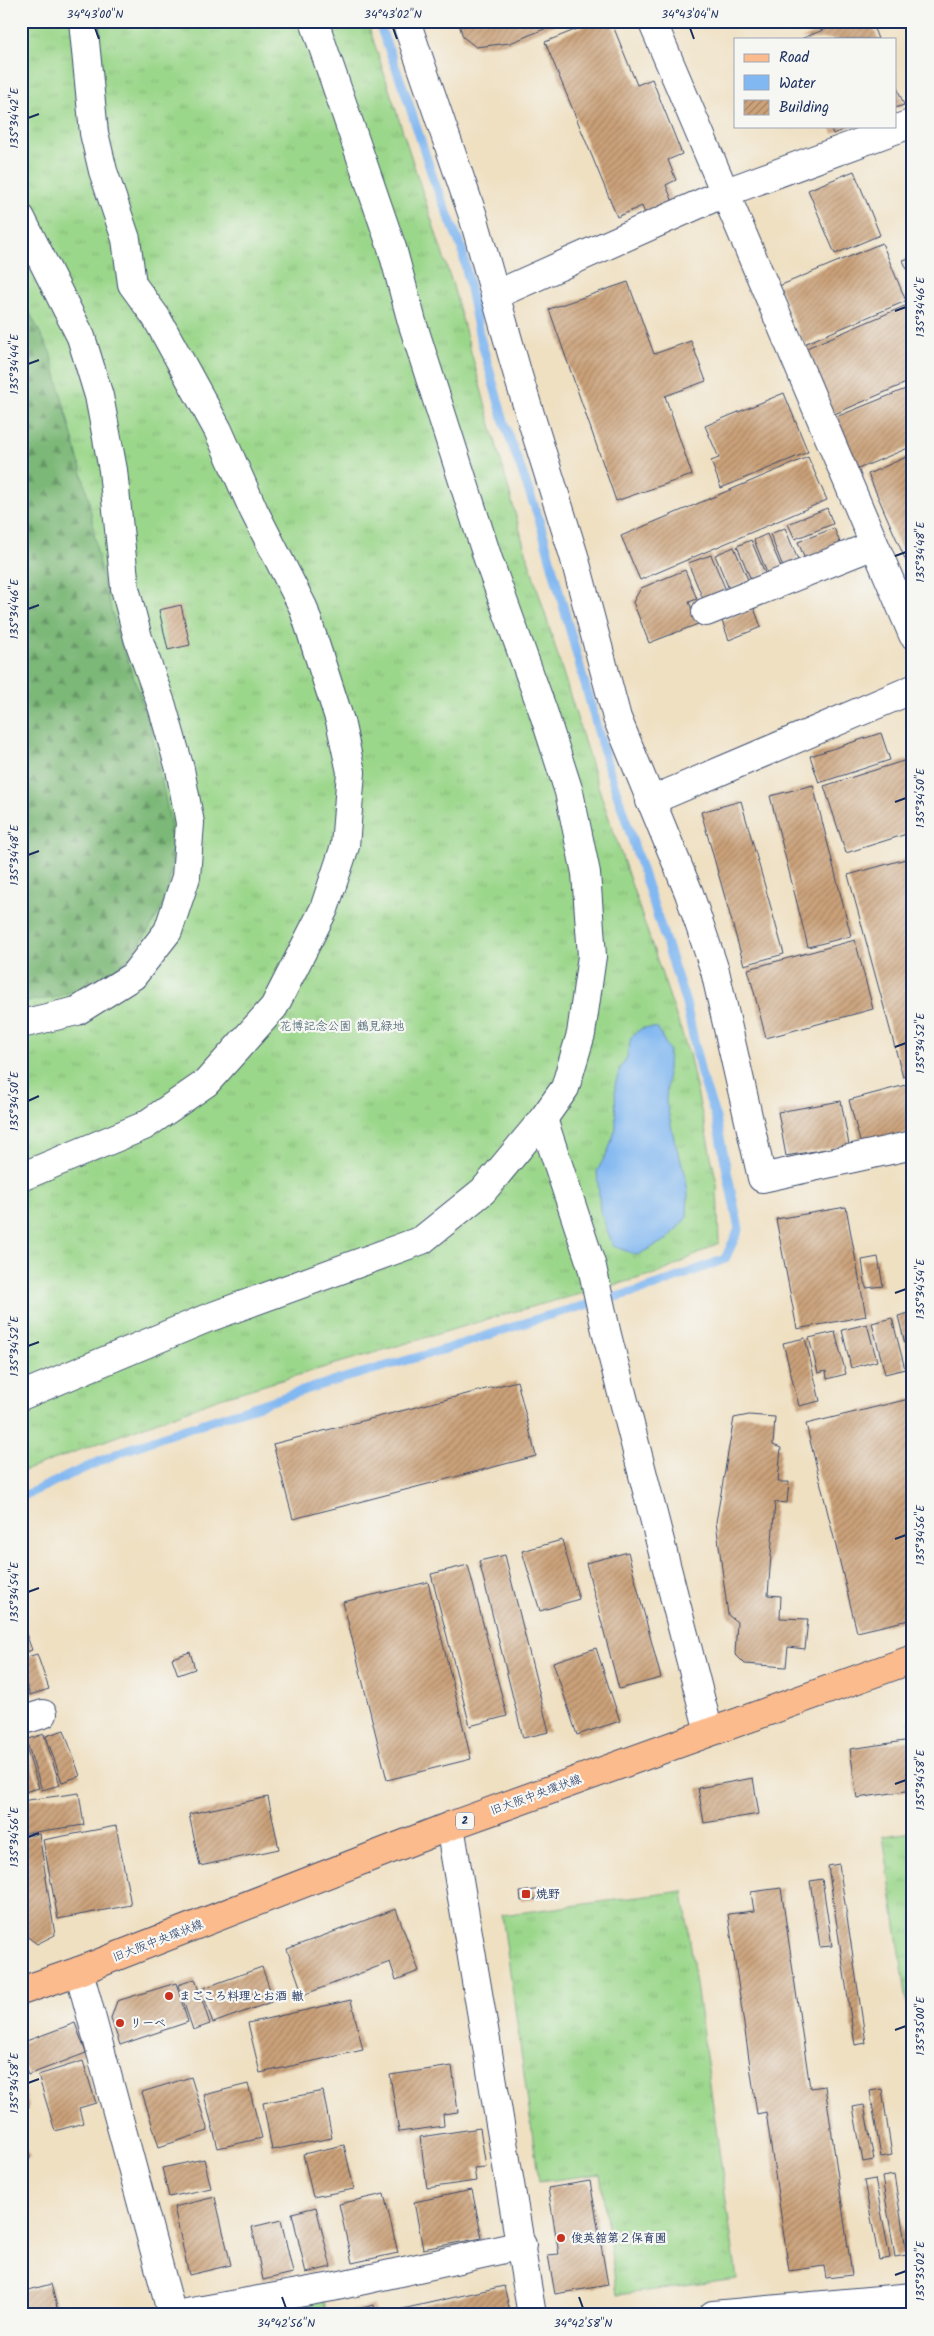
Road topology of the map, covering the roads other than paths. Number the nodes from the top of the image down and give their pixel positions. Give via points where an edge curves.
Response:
1 (83, 21) edge
2 (314, 21) edge
3 (406, 21) edge
4 (652, 21) edge
5 (913, 123) edge
6 (724, 193) junction
7 (21, 218) edge
8 (495, 295) junction
9 (874, 545) junction
10 (706, 612) dead end
11 (913, 635) edge
12 (913, 689) edge
13 (650, 802) junction
14 (21, 1024) edge
15 (543, 1119) junction
16 (913, 1145) edge
17 (21, 1177) edge
18 (21, 1396) edge
19 (913, 1659) edge
20 (709, 1732) junction
21 (450, 1826) junction
22 (79, 1972) junction
23 (22, 1987) edge
24 (522, 2245) junction
25 (913, 2297) edge
26 (173, 2315) edge
27 (532, 2315) edge
28 (713, 2315) edge

1 - 17 street via 94,133 126,239 132,284 156,317 218,430 254,511 303,607 340,721 351,772 345,846 324,909 274,1007 206,1083 144,1126
2 - 15 street via 392,248 412,322 485,550 569,792 584,864 592,956 581,1034 565,1088
3 - 8 street via 473,216
4 - 6 street
5 - 6 street
6 - 8 street
6 - 9 street
7 - 14 street via 81,337 99,396 112,470 125,588 180,769 190,823 186,877 168,931 133,976 78,1010
8 - 13 street via 574,556 616,718
9 - 10 street
9 - 11 street
12 - 13 street
13 - 16 street via 689,893 716,971 762,1178
15 - 18 street via 483,1191 422,1240 205,1319
15 - 20 street via 592,1267
19 - 20 main road, 旧大阪中央環状線 / 2
20 - 21 main road, 旧大阪中央環状線 / 2
21 - 22 main road, 旧大阪中央環状線 / 2
21 - 24 street
22 - 23 main road, 旧大阪中央環状線 / 2
22 - 26 street
24 - 26 street via 332,2287
24 - 27 street
25 - 28 street

